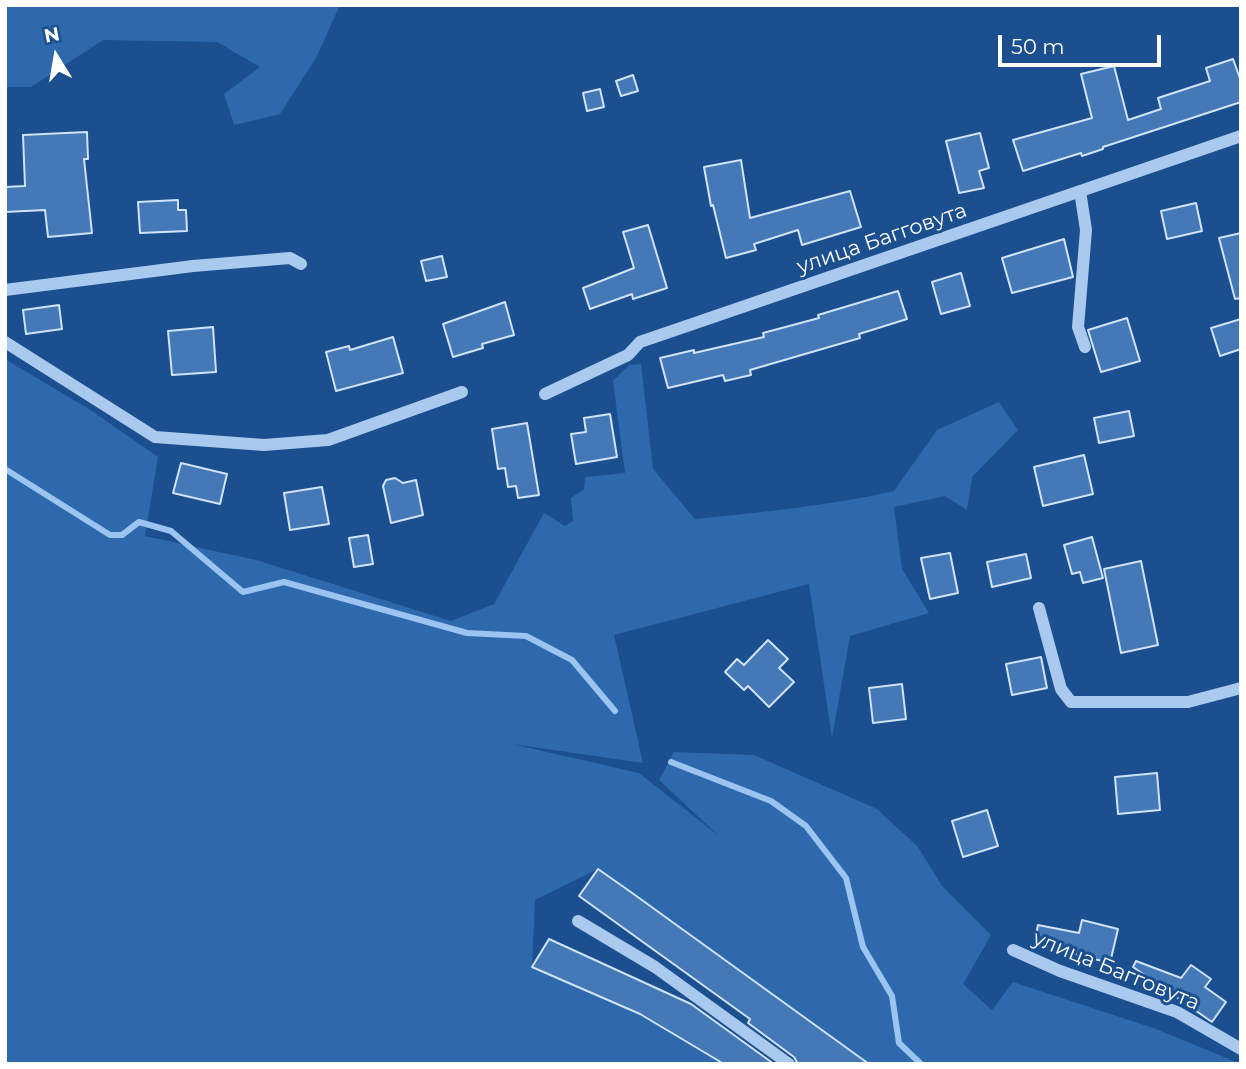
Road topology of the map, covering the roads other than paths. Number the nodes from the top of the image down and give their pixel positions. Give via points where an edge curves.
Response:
1 (1241, 136) edge
2 (1080, 191) junction
3 (301, 264) dead end
4 (5, 290) edge
5 (5, 342) edge
6 (1085, 347) dead end
7 (462, 392) dead end
8 (545, 394) dead end
9 (1040, 608) dead end
10 (1241, 688) edge
11 (579, 921) dead end
12 (1013, 950) dead end
13 (1241, 1049) edge
14 (789, 1064) edge

1 - 2 street, улица Багговута
2 - 6 street via 1086,230 1078,327
2 - 8 street, улица Багговута via 640,342 628,355
3 - 4 street via 290,258 193,266
5 - 7 street via 155,437 264,445 328,440
9 - 10 street via 1061,689 1071,702 1188,702
11 - 14 street via 655,967
12 - 13 street, улица Багговута via 1177,1012

